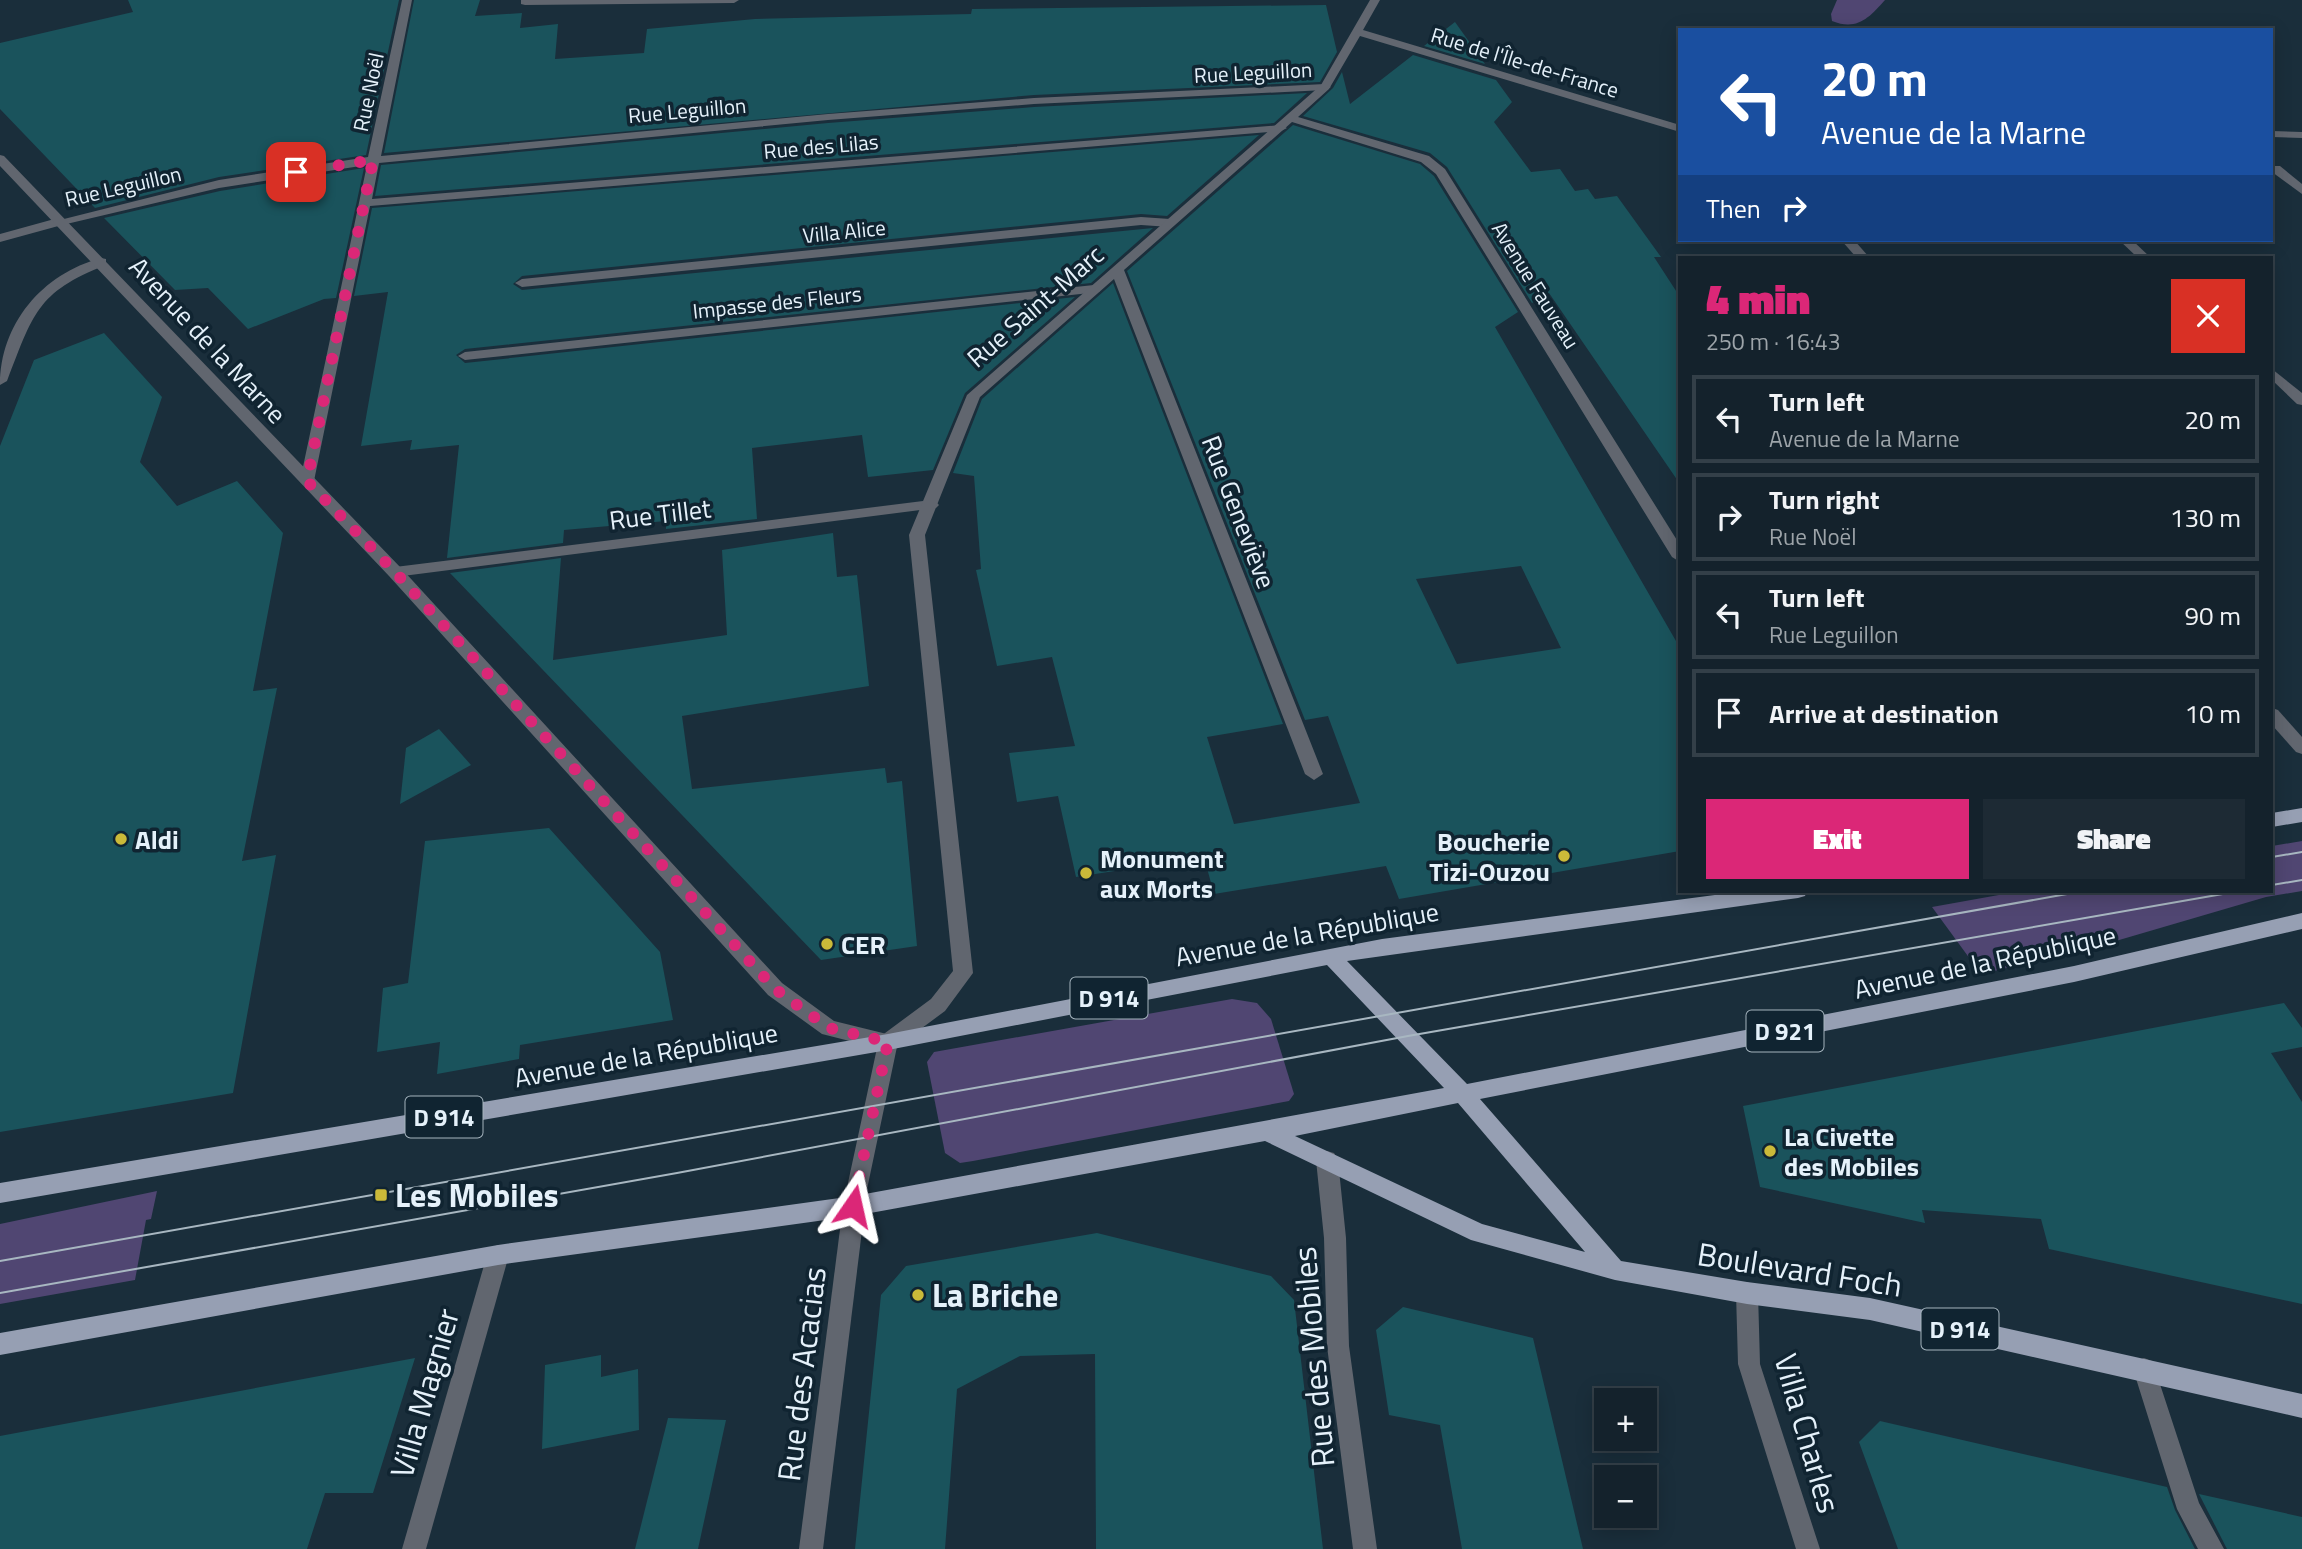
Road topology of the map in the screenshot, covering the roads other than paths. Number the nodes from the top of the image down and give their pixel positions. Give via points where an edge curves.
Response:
1 (407, 0) edge
2 (734, 0) edge
3 (1375, 0) edge
4 (524, 2) edge
5 (1359, 32) junction
6 (1325, 88) junction
7 (1286, 123) junction
8 (1678, 128) edge
9 (2273, 134) edge
10 (2302, 135) edge
11 (0, 159) edge
12 (373, 160) junction
13 (2276, 169) dead end
14 (2302, 190) edge
15 (364, 203) junction
16 (58, 222) junction
17 (1170, 223) junction
18 (0, 238) edge
19 (1849, 242) edge
20 (2127, 242) edge
21 (1862, 256) edge
22 (2143, 256) edge
23 (101, 262) junction
24 (1117, 269) junction
25 (522, 283) dead end
26 (1094, 289) junction
27 (465, 356) dead end
28 (2273, 374) edge
29 (0, 381) edge
30 (2302, 401) edge
31 (307, 481) junction
32 (931, 505) junction
33 (1678, 554) edge
34 (395, 572) junction
35 (2273, 715) edge
36 (2302, 748) edge
37 (1314, 774) dead end
38 (2302, 815) edge
39 (2273, 820) edge
40 (1782, 893) edge
41 (2302, 921) edge
42 (1331, 957) junction
43 (888, 1042) junction
44 (1464, 1095) junction
45 (1266, 1132) junction
46 (1327, 1160) junction
47 (0, 1193) edge
48 (853, 1206) junction
49 (498, 1255) junction
50 (1615, 1270) junction
51 (1747, 1293) junction
52 (0, 1344) edge
53 (2144, 1369) junction
54 (2302, 1406) edge
55 (414, 1549) edge
56 (811, 1549) edge
57 (1365, 1549) edge
58 (1808, 1549) edge
59 (2212, 1549) edge

1 - 12 street, Rue Noël
2 - 4 street
3 - 5 street, Rue Saint-Marc
5 - 6 street, Rue Saint-Marc
5 - 8 street, Rue de l'Île-de-France
6 - 7 street, Rue Saint-Marc
6 - 12 street, Rue Leguillon via 842,116
7 - 15 street, Rue des Lilas
7 - 17 street, Rue Saint-Marc
7 - 33 street, Avenue Fauveau via 1425,159 1441,172
9 - 10 street
11 - 16 street, Avenue de la Marne
12 - 15 street, Rue Noël
12 - 16 street, Rue Leguillon via 219,184
13 - 14 street
15 - 31 street, Rue Noël
16 - 18 street, Rue Leguillon
16 - 23 street, Avenue de la Marne
17 - 24 street, Rue Saint-Marc
17 - 25 street, Villa Alice via 1141,220
19 - 21 street
20 - 22 street
23 - 29 street via 68,273 32,303
23 - 31 street, Avenue de la Marne
24 - 26 street, Rue Saint-Marc
24 - 37 street, Rue Geneviève
26 - 27 street, Impasse des Fleurs
26 - 32 street, Rue Saint-Marc via 974,395
28 - 30 street
31 - 34 street, Avenue de la Marne
32 - 34 street, Rue Tillet
32 - 43 street, Rue Saint-Marc via 916,535 963,973 938,1005
34 - 43 street, Avenue de la Marne via 775,989 829,1028
35 - 36 street
38 - 39 main road
40 - 42 main road, Avenue de la République
41 - 44 main road, Avenue de la République / D 921 via 2074,975
42 - 43 main road, Avenue de la République / D 914
42 - 44 main road
43 - 47 main road, Avenue de la République / D 914
43 - 48 street, Rue des Acacias
44 - 45 main road, Avenue de la République / D 921
44 - 50 main road
45 - 46 main road, Boulevard Foch / D 914
45 - 48 main road, Avenue de la République
46 - 50 main road, Boulevard Foch / D 914 via 1479,1233
46 - 57 street, Rue des Mobiles via 1338,1346
48 - 49 main road
48 - 56 street, Rue des Acacias
49 - 52 main road
49 - 55 street, Villa Magnier
50 - 51 main road, Boulevard Foch / D 914
51 - 53 main road, Boulevard Foch / D 914 via 1870,1309
51 - 58 street, Villa Charles via 1749,1364
53 - 54 main road, Boulevard Foch / D 914
53 - 59 street via 2189,1509

